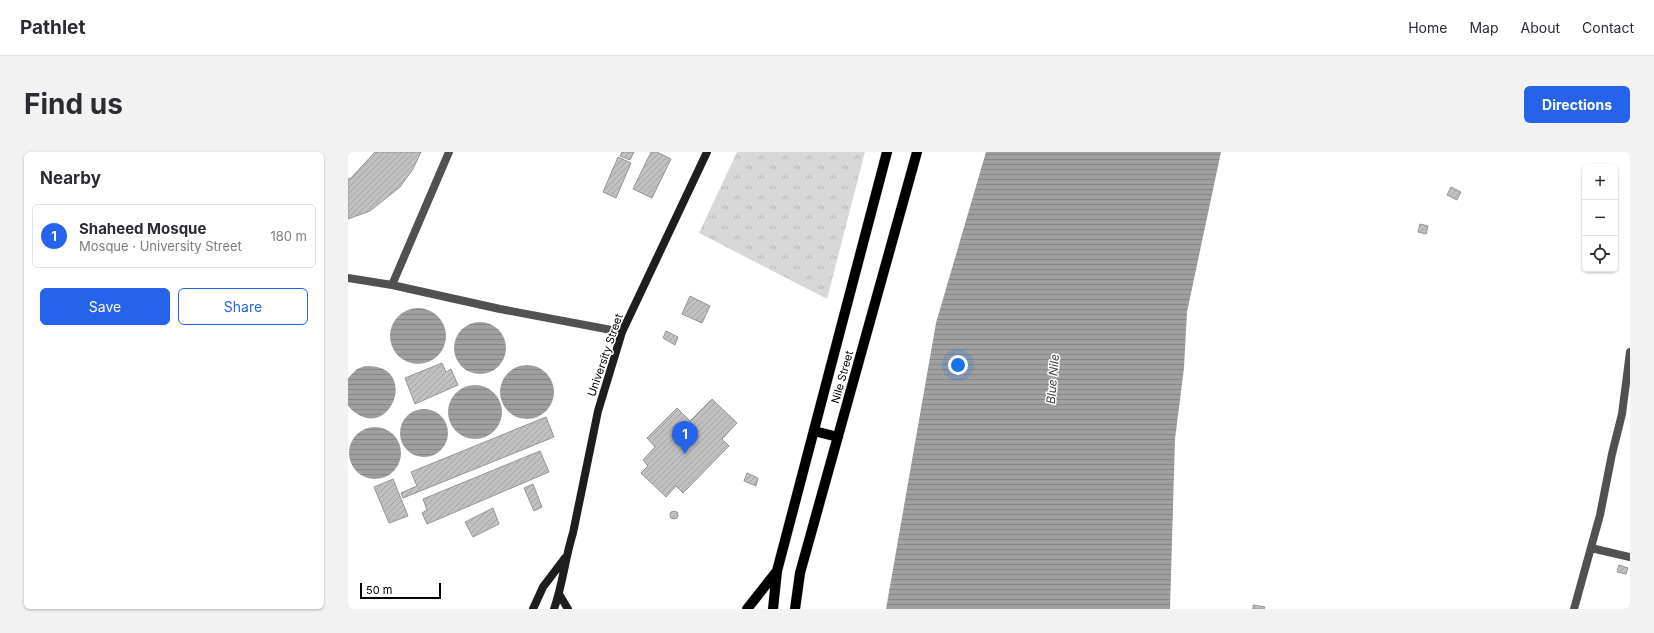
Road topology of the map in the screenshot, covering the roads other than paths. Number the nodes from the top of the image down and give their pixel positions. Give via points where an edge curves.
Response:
1 (449, 152) edge
2 (707, 152) edge
3 (887, 152) edge
4 (917, 152) edge
5 (348, 278) edge
6 (392, 285) junction
7 (622, 332) junction
8 (1630, 352) edge
9 (814, 431) junction
10 (838, 436) junction
11 (1591, 548) junction
12 (567, 555) junction
13 (1630, 557) edge
14 (777, 570) junction
15 (559, 594) junction
16 (532, 609) edge
17 (554, 609) edge
18 (568, 609) edge
19 (747, 609) edge
20 (774, 609) edge
21 (795, 609) edge
22 (1574, 609) edge

1 - 6 street
2 - 7 main road, University Street
3 - 9 main road, Nile Street
4 - 10 main road, Nile Street
5 - 6 street
6 - 7 street
7 - 12 main road, University Street via 598,410
8 - 11 street via 1622,414
9 - 10 main road
9 - 14 main road, Nile Street
10 - 21 main road, Nile Street via 800,573
11 - 13 street
11 - 22 street
12 - 15 main road, University Street
12 - 16 main road, University Street via 543,587
14 - 19 main road
14 - 20 main road, Nile Street
15 - 17 main road, University Street
15 - 18 main road

